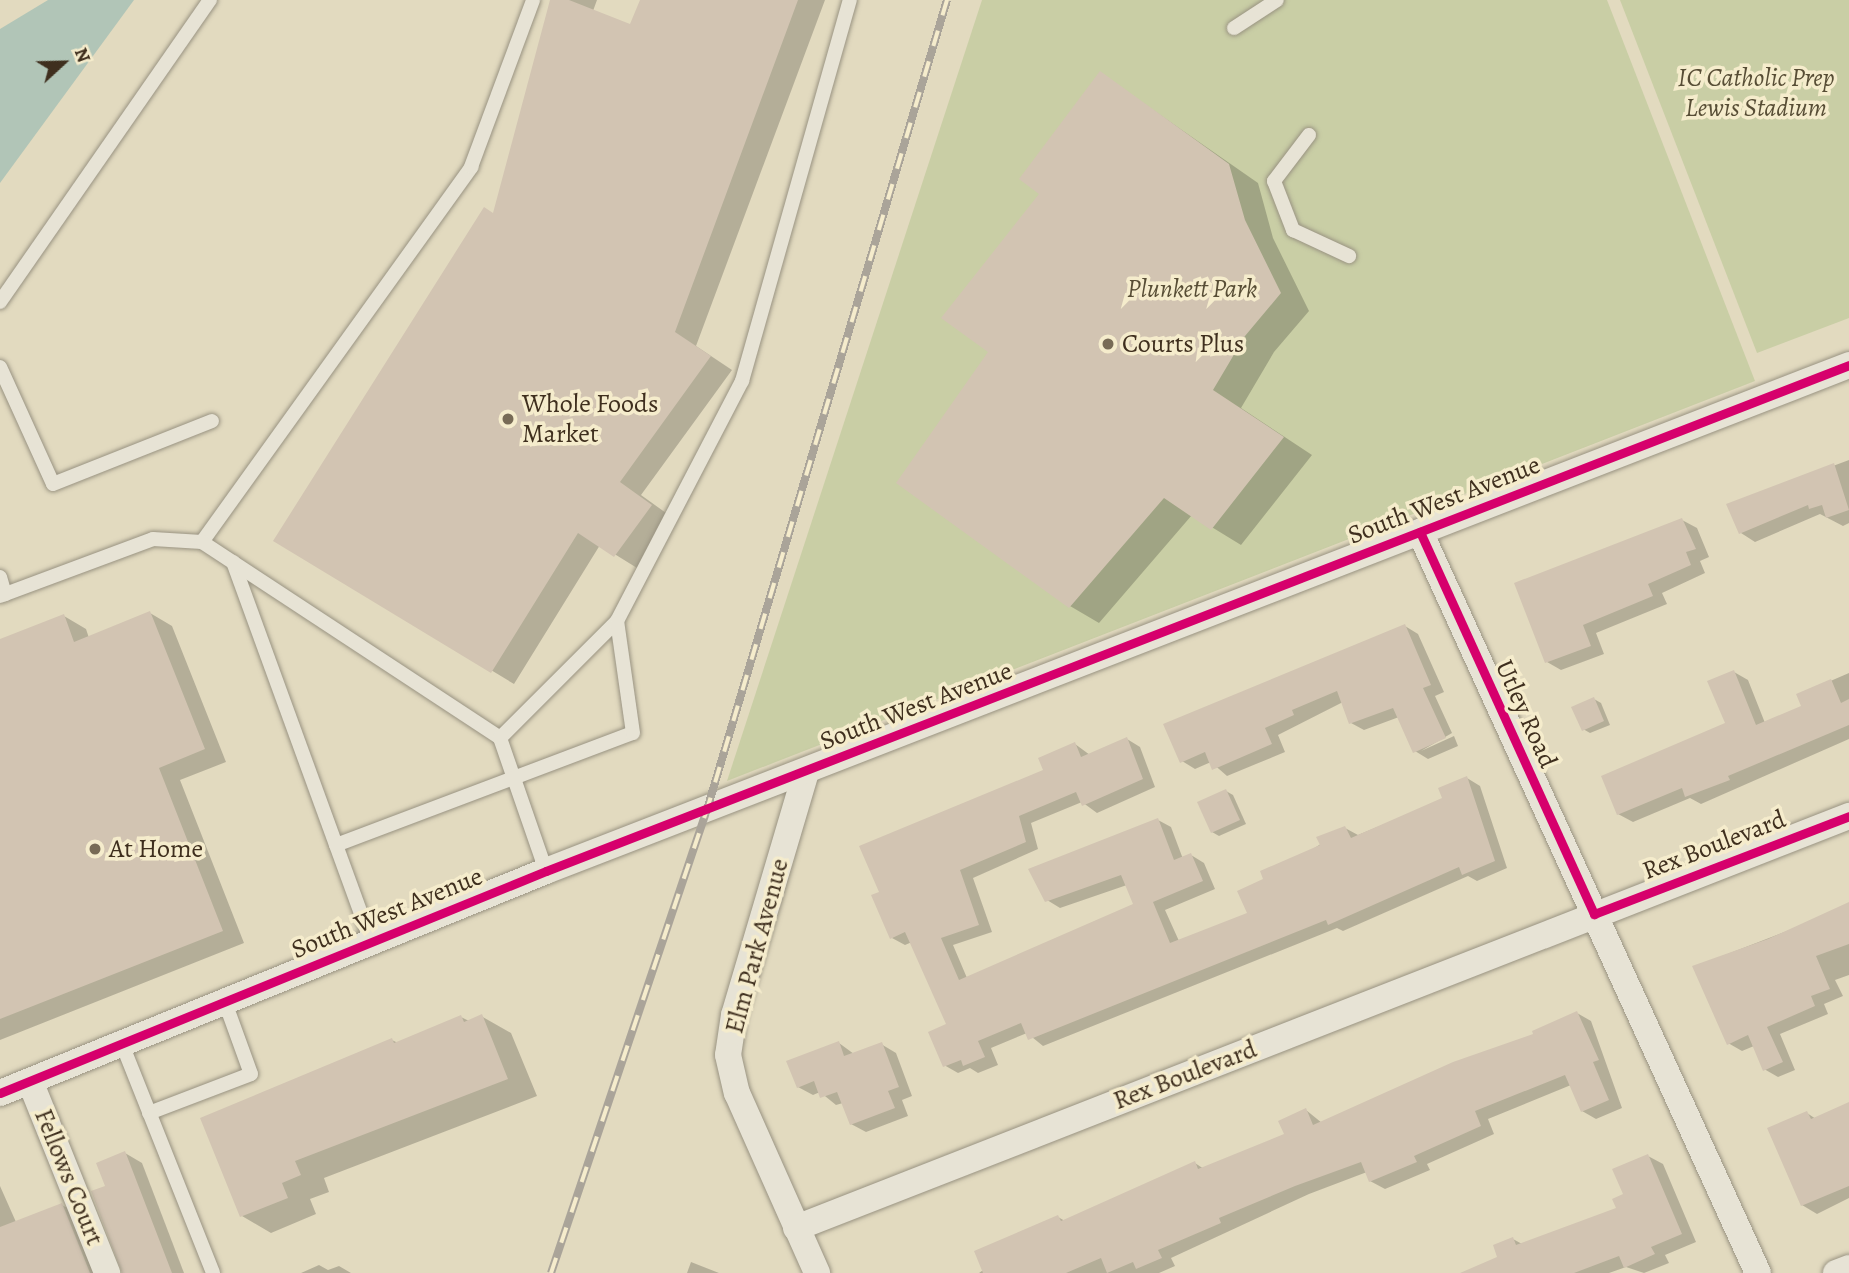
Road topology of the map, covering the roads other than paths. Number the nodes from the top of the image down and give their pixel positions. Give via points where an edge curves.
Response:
1 (210, 0) edge
2 (533, 0) edge
3 (850, 0) edge
4 (1277, 0) edge
5 (1234, 28) dead end
6 (1309, 135) dead end
7 (1349, 256) dead end
8 (0, 302) edge
9 (1849, 365) edge
10 (0, 367) edge
11 (212, 421) dead end
12 (1420, 532) junction
13 (202, 542) junction
14 (233, 562) junction
15 (0, 577) edge
16 (3, 595) edge
17 (617, 621) junction
18 (500, 738) junction
19 (806, 772) junction
20 (514, 779) junction
21 (1849, 816) edge
22 (336, 845) junction
23 (546, 872) junction
24 (1594, 914) junction
25 (371, 942) junction
26 (225, 1002) junction
27 (122, 1044) junction
28 (30, 1081) junction
29 (0, 1093) edge
30 (149, 1113) junction
31 (796, 1228) junction
32 (1849, 1268) edge
33 (107, 1273) edge
34 (213, 1273) edge
35 (817, 1273) edge
36 (1758, 1273) edge
37 (1836, 1273) edge

1 - 8 lane
2 - 13 lane via 471,167
3 - 17 lane via 742,381
4 - 5 lane
6 - 7 lane via 1274,181 1293,230
9 - 12 street, South West Avenue
10 - 11 lane via 53,484
12 - 19 street, South West Avenue
12 - 24 street, Utley Road
13 - 14 lane
13 - 16 lane via 153,538
14 - 18 lane
14 - 22 lane
15 - 16 lane
17 - 18 lane
17 - 20 lane via 633,733
18 - 20 lane
19 - 23 street, South West Avenue
19 - 31 street, Elm Park Avenue via 734,1015 728,1055 737,1093
20 - 22 lane
20 - 23 lane
21 - 24 street, Rex Boulevard
22 - 25 lane
23 - 25 street, South West Avenue
24 - 31 street, Rex Boulevard
24 - 36 street, Utley Road
25 - 26 street, South West Avenue
26 - 27 street, South West Avenue
26 - 30 lane via 251,1074
27 - 28 street, South West Avenue
27 - 30 lane
28 - 29 street, South West Avenue
28 - 33 street, Fellows Court
30 - 34 lane
31 - 35 street, Elm Park Avenue
32 - 37 street

